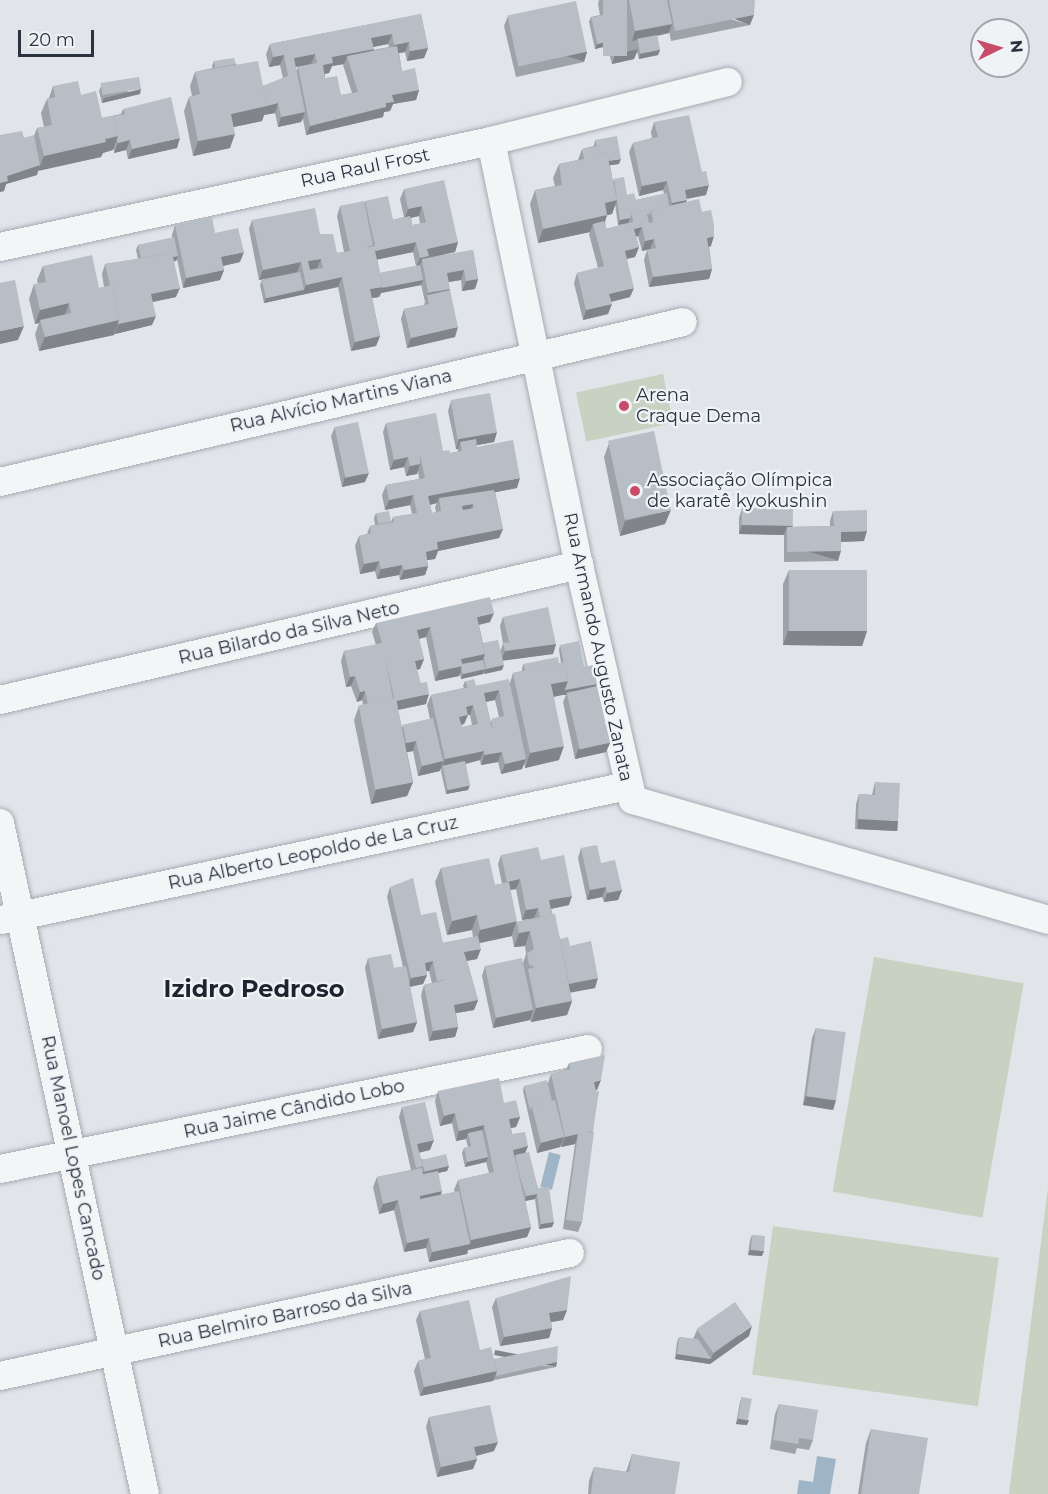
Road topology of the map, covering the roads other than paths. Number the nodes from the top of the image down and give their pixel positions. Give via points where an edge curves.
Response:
1 (728, 82) dead end
2 (491, 141) junction
3 (0, 247) edge
4 (683, 322) dead end
5 (537, 355) junction
6 (0, 482) edge
7 (579, 565) junction
8 (0, 700) edge
9 (627, 786) junction
10 (0, 823) edge
11 (9, 918) edge
12 (1048, 920) edge
13 (588, 1049) dead end
14 (74, 1154) junction
15 (0, 1169) edge
16 (570, 1253) dead end
17 (115, 1352) junction
18 (0, 1376) edge
19 (145, 1494) edge

1 - 2 street, Rua Raul Frost
2 - 3 street, Rua Raul Frost
2 - 5 street, Rua Armando Augusto Zanata
4 - 5 street, Rua Alvício Martins Viana
5 - 6 street, Rua Alvício Martins Viana
5 - 7 street, Rua Armando Augusto Zanata
7 - 8 street, Rua Bilardo da Silva Neto
7 - 9 street, Rua Armando Augusto Zanata
9 - 11 street, Rua Alberto Leopoldo de La Cruz
9 - 12 street, Rua Armando Augusto Zanata via 633,800
10 - 11 street, Rua Manoel Lopes Cancado
11 - 14 street, Rua Manoel Lopes Cancado
13 - 14 street, Rua Jaime Cândido Lobo
14 - 15 street, Rua Jaime Cândido Lobo
14 - 17 street, Rua Manoel Lopes Cancado
16 - 17 street, Rua Belmiro Barroso da Silva
17 - 18 street, Rua Belmiro Barroso da Silva
17 - 19 street, Rua Manoel Lopes Cancado

